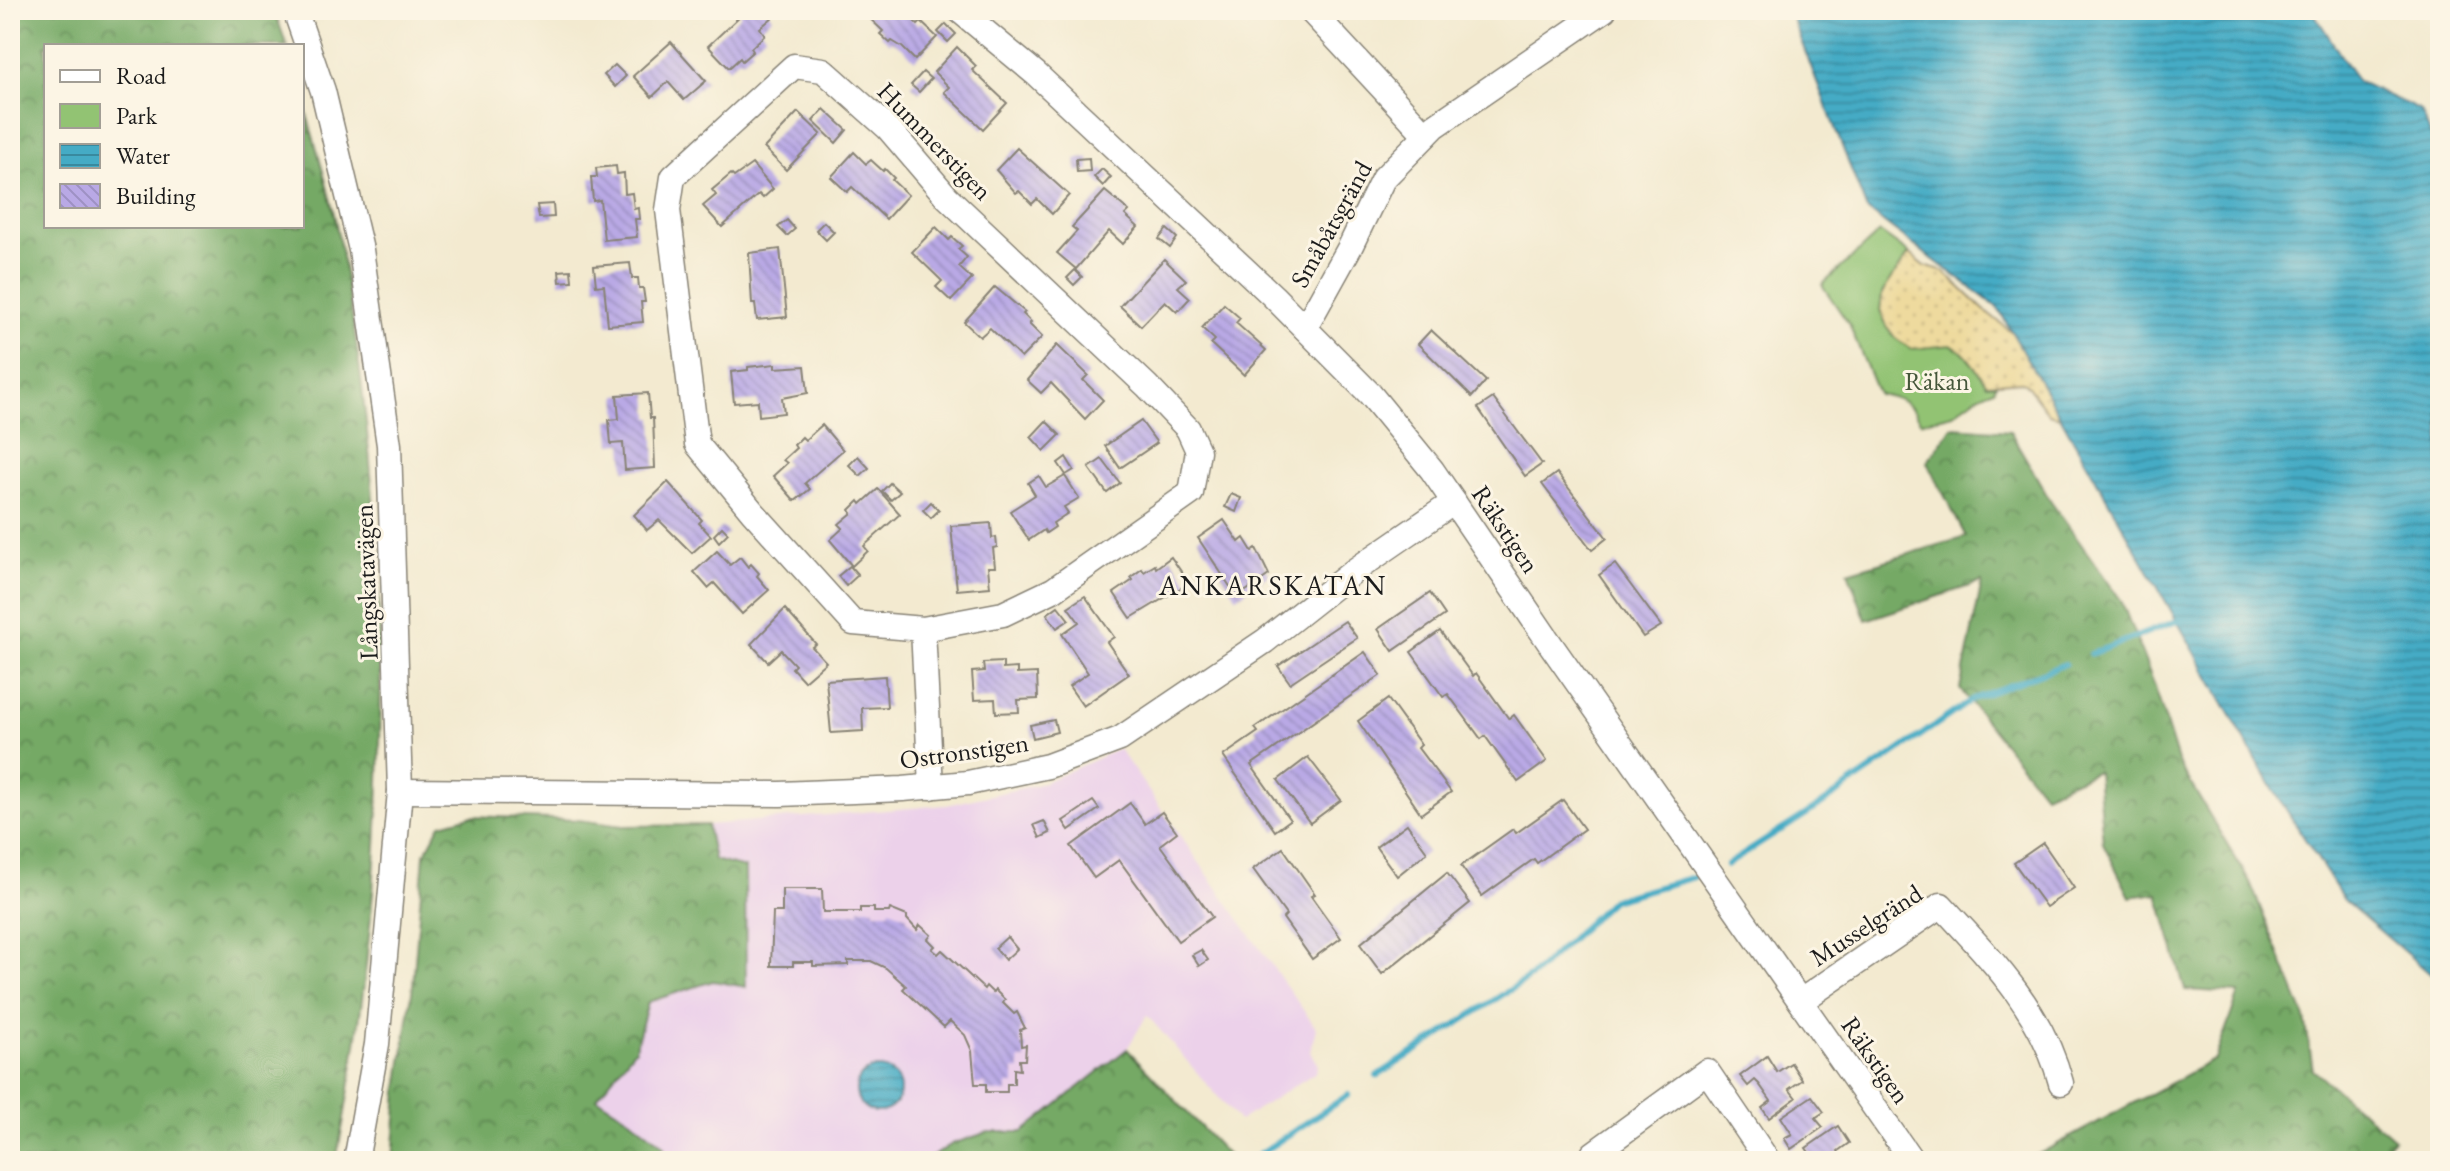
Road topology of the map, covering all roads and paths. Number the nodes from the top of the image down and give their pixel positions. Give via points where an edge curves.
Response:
1 (295, 10) edge
2 (959, 10) edge
3 (1310, 10) edge
4 (1604, 10) edge
5 (1426, 135) junction
6 (1305, 328) junction
7 (1454, 502) junction
8 (923, 629) junction
9 (931, 787) junction
10 (400, 791) junction
11 (1801, 1001) junction
12 (2061, 1083) dead end
13 (356, 1161) edge
14 (1591, 1161) edge
15 (1768, 1161) edge
16 (1912, 1161) edge

1 - 10 street, Långskatavägen via 323,91 361,250 389,445
2 - 6 street, Räkstigen via 1036,74
3 - 5 street
4 - 5 street, Småbåtsgränd
5 - 6 street, Småbåtsgränd via 1383,179
6 - 7 street, Räkstigen via 1370,394
7 - 9 street, Ostronstigen via 1120,739 1048,766
7 - 11 street, Räkstigen
8 - 8 street, Hummerstigen via 853,623 697,444 668,210 673,177 794,66 823,70 888,128 947,197 1167,407 1188,429 1198,451 1191,493 1053,590 1003,614
8 - 9 street
9 - 10 street, Ostronstigen via 780,794
10 - 13 street, Långskatavägen via 377,1044
11 - 12 street, Musselgränd via 1941,905 2003,972 2052,1050
11 - 16 street, Räkstigen
14 - 15 street via 1593,1154 1707,1071

